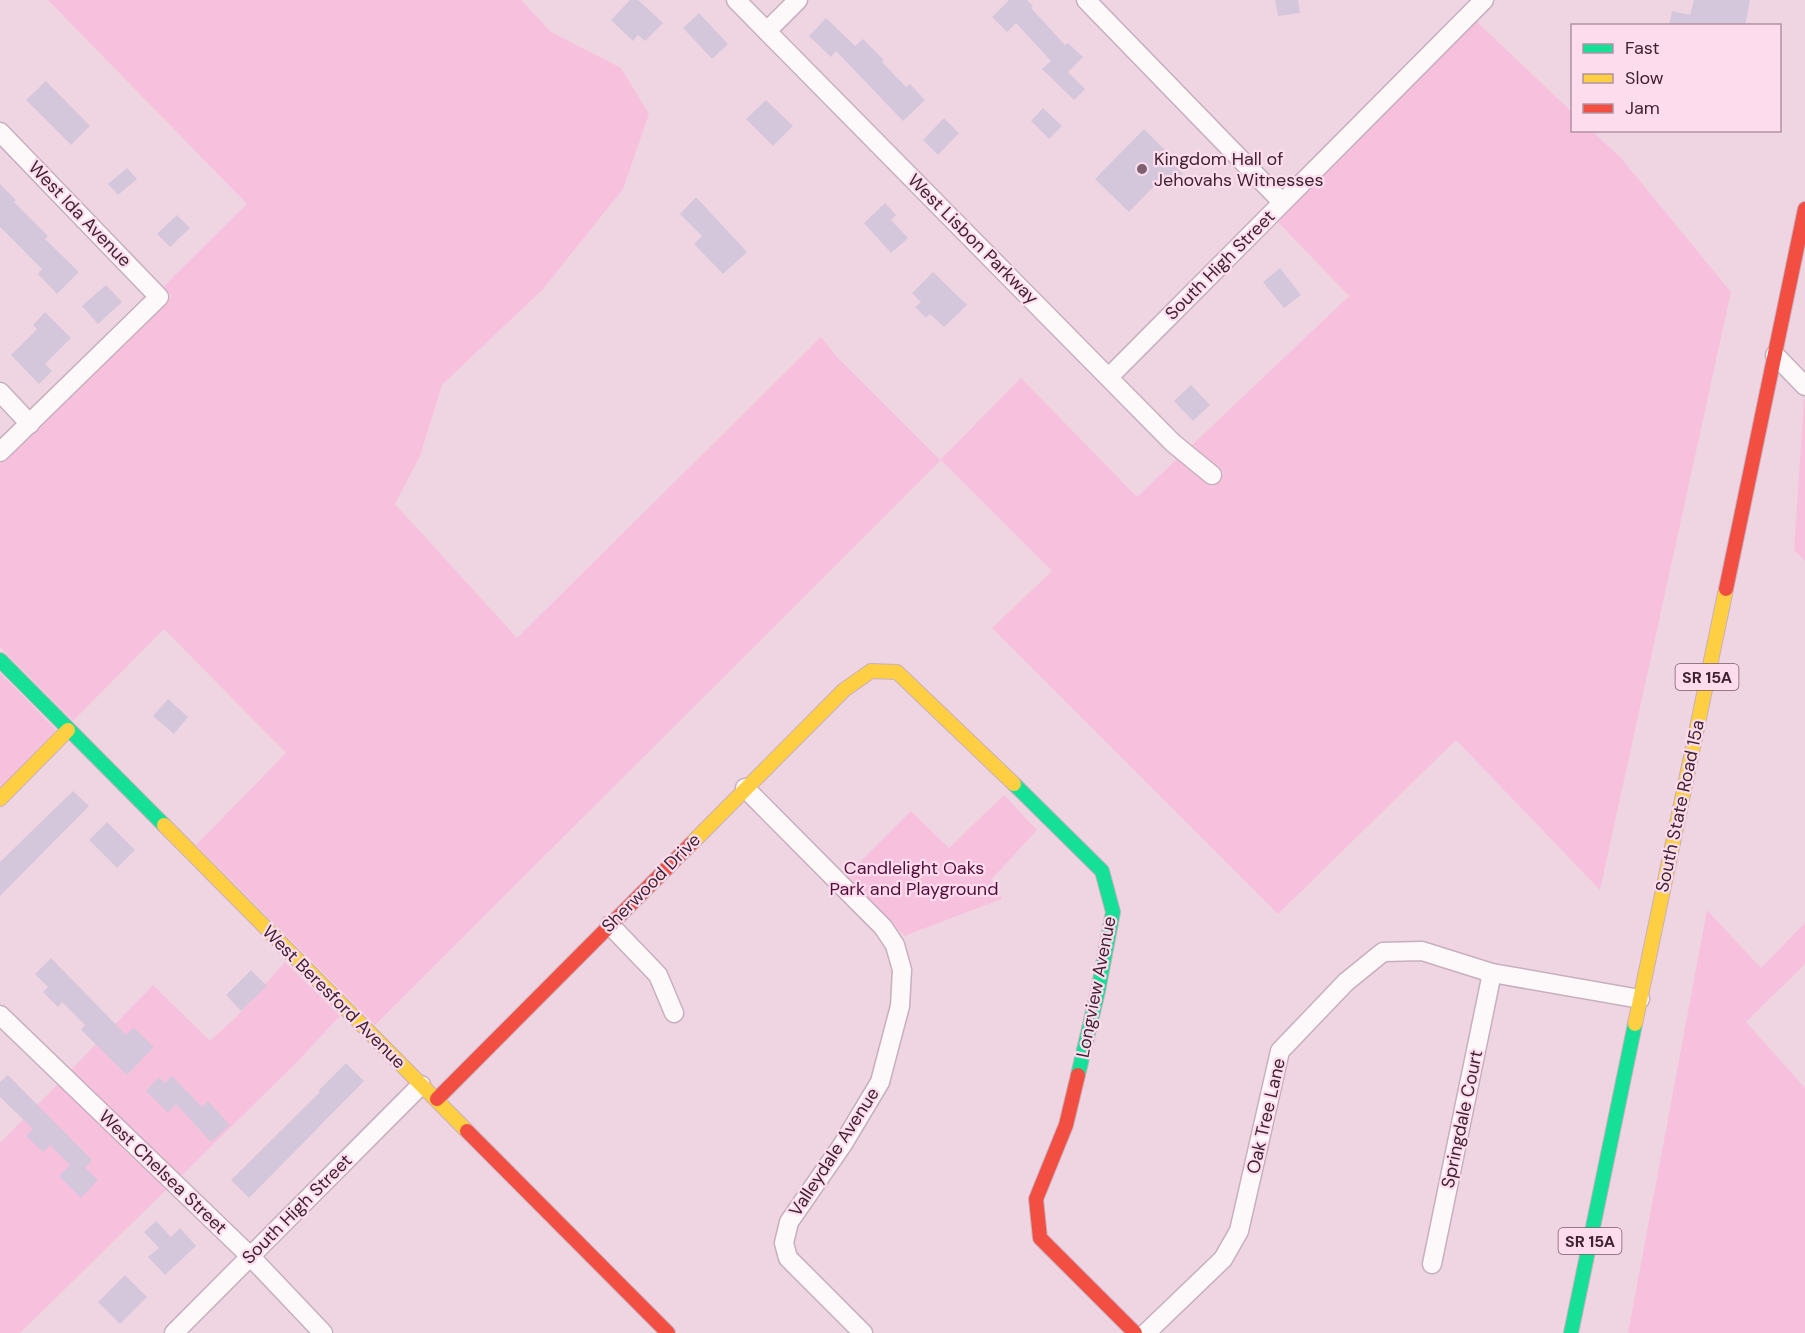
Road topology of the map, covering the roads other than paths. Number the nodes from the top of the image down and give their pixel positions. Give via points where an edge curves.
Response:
1 (736, 0) edge
2 (798, 0) edge
3 (1086, 0) edge
4 (1484, 0) edge
5 (767, 31) junction
6 (0, 132) edge
7 (1282, 202) junction
8 (1805, 210) edge
9 (1775, 355) junction
10 (1109, 377) junction
11 (1805, 386) edge
12 (0, 392) edge
13 (30, 424) junction
14 (0, 452) edge
15 (1212, 475) dead end
16 (0, 660) edge
17 (871, 671) joint
18 (68, 730) junction
19 (745, 788) junction
20 (0, 799) edge
21 (610, 925) junction
22 (1492, 973) junction
23 (1640, 999) junction
24 (675, 1014) dead end
25 (0, 1015) edge
26 (421, 1085) junction
27 (436, 1099) junction
28 (250, 1257) junction
29 (1432, 1264) dead end
30 (174, 1333) edge
31 (323, 1333) edge
32 (668, 1333) edge
33 (863, 1333) edge
34 (1136, 1333) edge
35 (1146, 1333) edge
36 (1571, 1333) edge

1 - 5 street, West Lisbon Parkway
2 - 5 street
3 - 7 street
4 - 7 street, South High Street
5 - 10 street, West Lisbon Parkway
6 - 13 street, West Ida Avenue via 159,297
7 - 10 street, South High Street
8 - 9 main road, South State Road 15a / SR 15A
9 - 11 street
9 - 23 main road, South State Road 15a / SR 15A
10 - 15 street, West Lisbon Parkway via 1173,443
12 - 13 street
13 - 14 street
16 - 18 main road, West Beresford Avenue
17 - 19 main road, Sherwood Drive via 844,690
17 - 34 main road, Longview Avenue via 897,672 1102,871 1113,912 1098,991 1066,1125 1036,1199 1040,1238
18 - 20 main road
18 - 26 main road, West Beresford Avenue
19 - 21 main road, Sherwood Drive
19 - 33 street, Valleydale Avenue via 884,927 895,945 902,970 900,1006 880,1082 789,1222 784,1243 788,1258
21 - 24 street via 658,975
21 - 27 main road, Sherwood Drive
22 - 23 street, Oak Tree Lane
22 - 29 street, Springdale Court
22 - 35 street, Oak Tree Lane via 1422,951 1383,952 1346,982 1280,1051 1239,1231 1224,1259
23 - 36 main road, South State Road 15a / SR 15A
25 - 28 street, West Chelsea Street
26 - 27 main road, West Beresford Avenue
26 - 28 street, South High Street
27 - 32 main road, West Beresford Avenue
28 - 30 street, South High Street
28 - 31 street, West Chelsea Street

